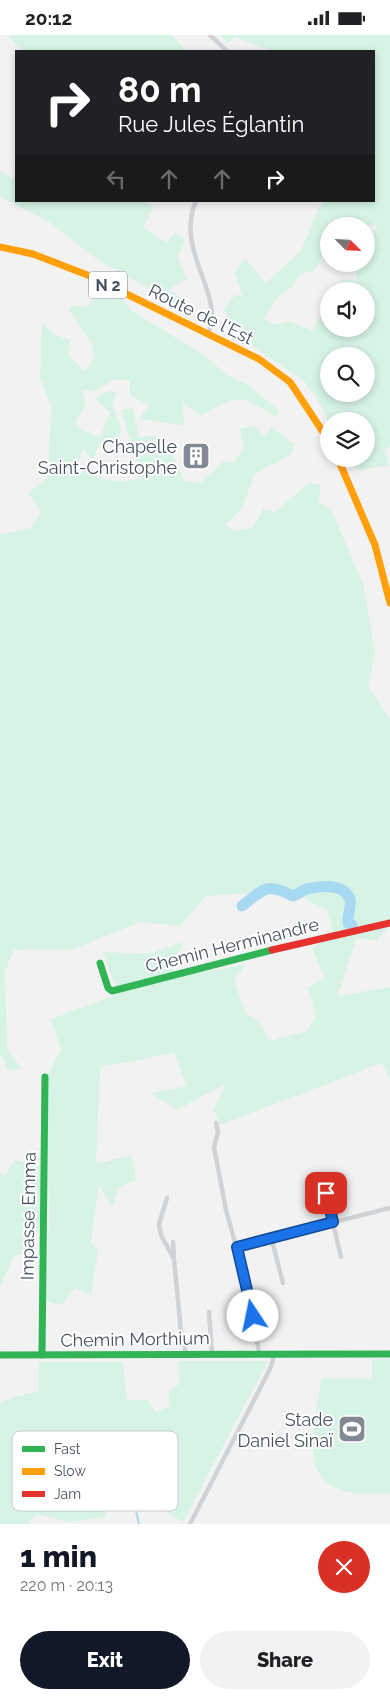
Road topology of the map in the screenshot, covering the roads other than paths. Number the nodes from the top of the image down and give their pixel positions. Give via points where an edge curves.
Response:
1 (210, 35) edge
2 (226, 50) edge
3 (196, 202) edge
4 (0, 247) edge
5 (208, 333) junction
6 (320, 427) edge
7 (341, 467) edge
8 (390, 603) edge
9 (390, 923) edge
10 (100, 963) dead end
11 (45, 1077) dead end
12 (216, 1123) dead end
13 (326, 1193) dead end
14 (167, 1198) dead end
15 (390, 1208) edge
16 (333, 1222) junction
17 (271, 1237) junction
18 (173, 1242) dead end
19 (237, 1247) junction
20 (341, 1257) dead end
21 (174, 1259) junction
22 (284, 1283) dead end
23 (209, 1312) dead end
24 (186, 1353) junction
25 (212, 1353) junction
26 (259, 1353) junction
27 (275, 1353) junction
28 (390, 1354) edge
29 (0, 1355) edge
30 (42, 1355) junction
31 (190, 1524) edge

1 - 2 street
3 - 5 street via 189,231 213,315
4 - 5 street, Route de l'Est / N 2 via 54,261
5 - 6 street, Route de l'Est / N 2 via 280,373 300,395
7 - 8 street via 375,545
9 - 10 street, Chemin Herminandre via 218,962 112,991
11 - 30 street, Impasse Emma
12 - 19 street via 218,1132 214,1147
13 - 16 street
14 - 21 street via 159,1224 160,1235
15 - 16 street
16 - 17 street
16 - 20 street
17 - 19 street
17 - 22 street
18 - 21 street
19 - 26 street via 250,1297
21 - 24 street
23 - 25 street
24 - 25 street, Chemin Morthium
24 - 30 street, Chemin Morthium
25 - 26 street, Chemin Morthium
26 - 27 street, Chemin Morthium
27 - 28 street, Chemin Morthium
27 - 31 street via 266,1377
29 - 30 street, Chemin Morthium

